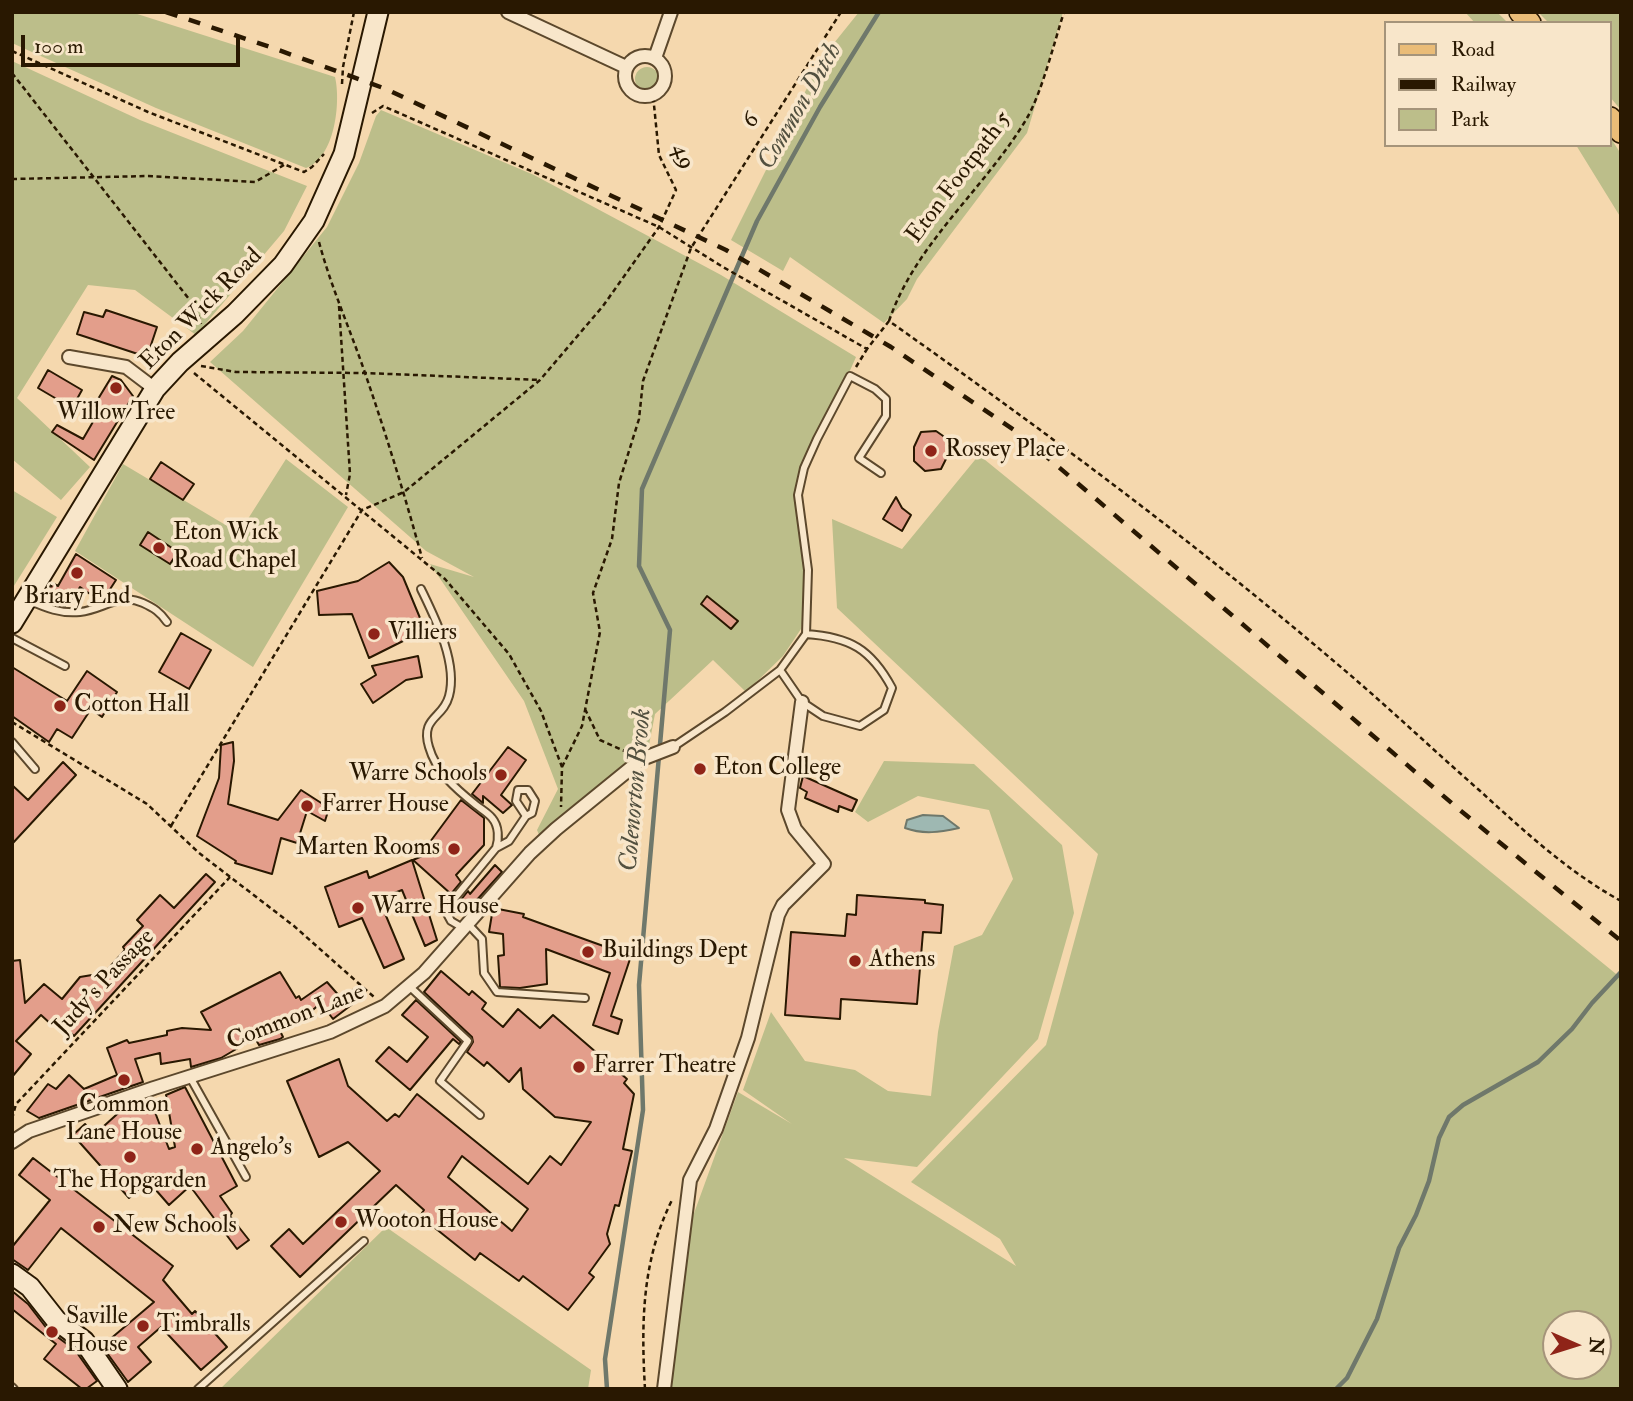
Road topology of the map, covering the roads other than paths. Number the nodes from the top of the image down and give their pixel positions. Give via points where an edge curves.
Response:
1 (378, 12) edge
2 (508, 12) edge
3 (671, 12) edge
4 (655, 58) junction
5 (626, 67) junction
6 (69, 357) dead end
7 (155, 389) junction
8 (881, 473) dead end
9 (421, 589) dead end
10 (26, 599) junction
11 (12, 622) edge
12 (167, 622) dead end
13 (806, 634) junction
14 (12, 638) edge
15 (65, 666) dead end
16 (780, 670) junction
17 (802, 702) junction
18 (12, 742) edge
19 (673, 747) joint
20 (35, 769) dead end
21 (526, 816) dead end
22 (496, 848) junction
23 (465, 926) junction
24 (409, 986) junction
25 (585, 998) dead end
26 (190, 1077) junction
27 (480, 1115) dead end
28 (12, 1142) edge
29 (246, 1177) dead end
30 (364, 1241) dead end
31 (12, 1275) edge
32 (117, 1389) edge
33 (198, 1389) edge
34 (664, 1389) edge

1 - 7 main road, Eton Wick Road via 344,155 314,222 283,265
2 - 5 street
3 - 4 street
4 - 5 street via 640,56
4 - 5 street via 666,75 653,95 631,91 625,82
6 - 7 street via 126,367
7 - 10 main road, Eton Wick Road
8 - 13 lane via 859,457 886,416 886,399 850,376 804,468 798,495 808,570
9 - 22 lane via 445,647 450,672 449,698 428,723 429,748 436,766 456,789 494,819 499,837
10 - 11 main road, Eton Wick Road
10 - 12 lane via 51,611 82,612 124,598 135,599 158,610
13 - 16 lane
13 - 17 lane via 854,644 881,668 892,688 884,710 860,726 822,716
14 - 15 lane
16 - 17 lane
16 - 19 lane
17 - 34 street via 788,810 795,828 824,864 778,915 748,1038 716,1129 690,1180
18 - 20 lane
19 - 23 street, Common Lane via 642,759 556,829
21 - 22 lane via 509,841
22 - 23 lane via 445,910 451,921
23 - 24 street, Common Lane
23 - 25 lane via 482,939 484,973 497,992
24 - 26 street, Common Lane via 385,1006 330,1032
24 - 27 lane via 468,1041 440,1081
26 - 28 street, Common Lane via 29,1130
26 - 29 lane
30 - 33 lane
31 - 32 main road via 84,1341

